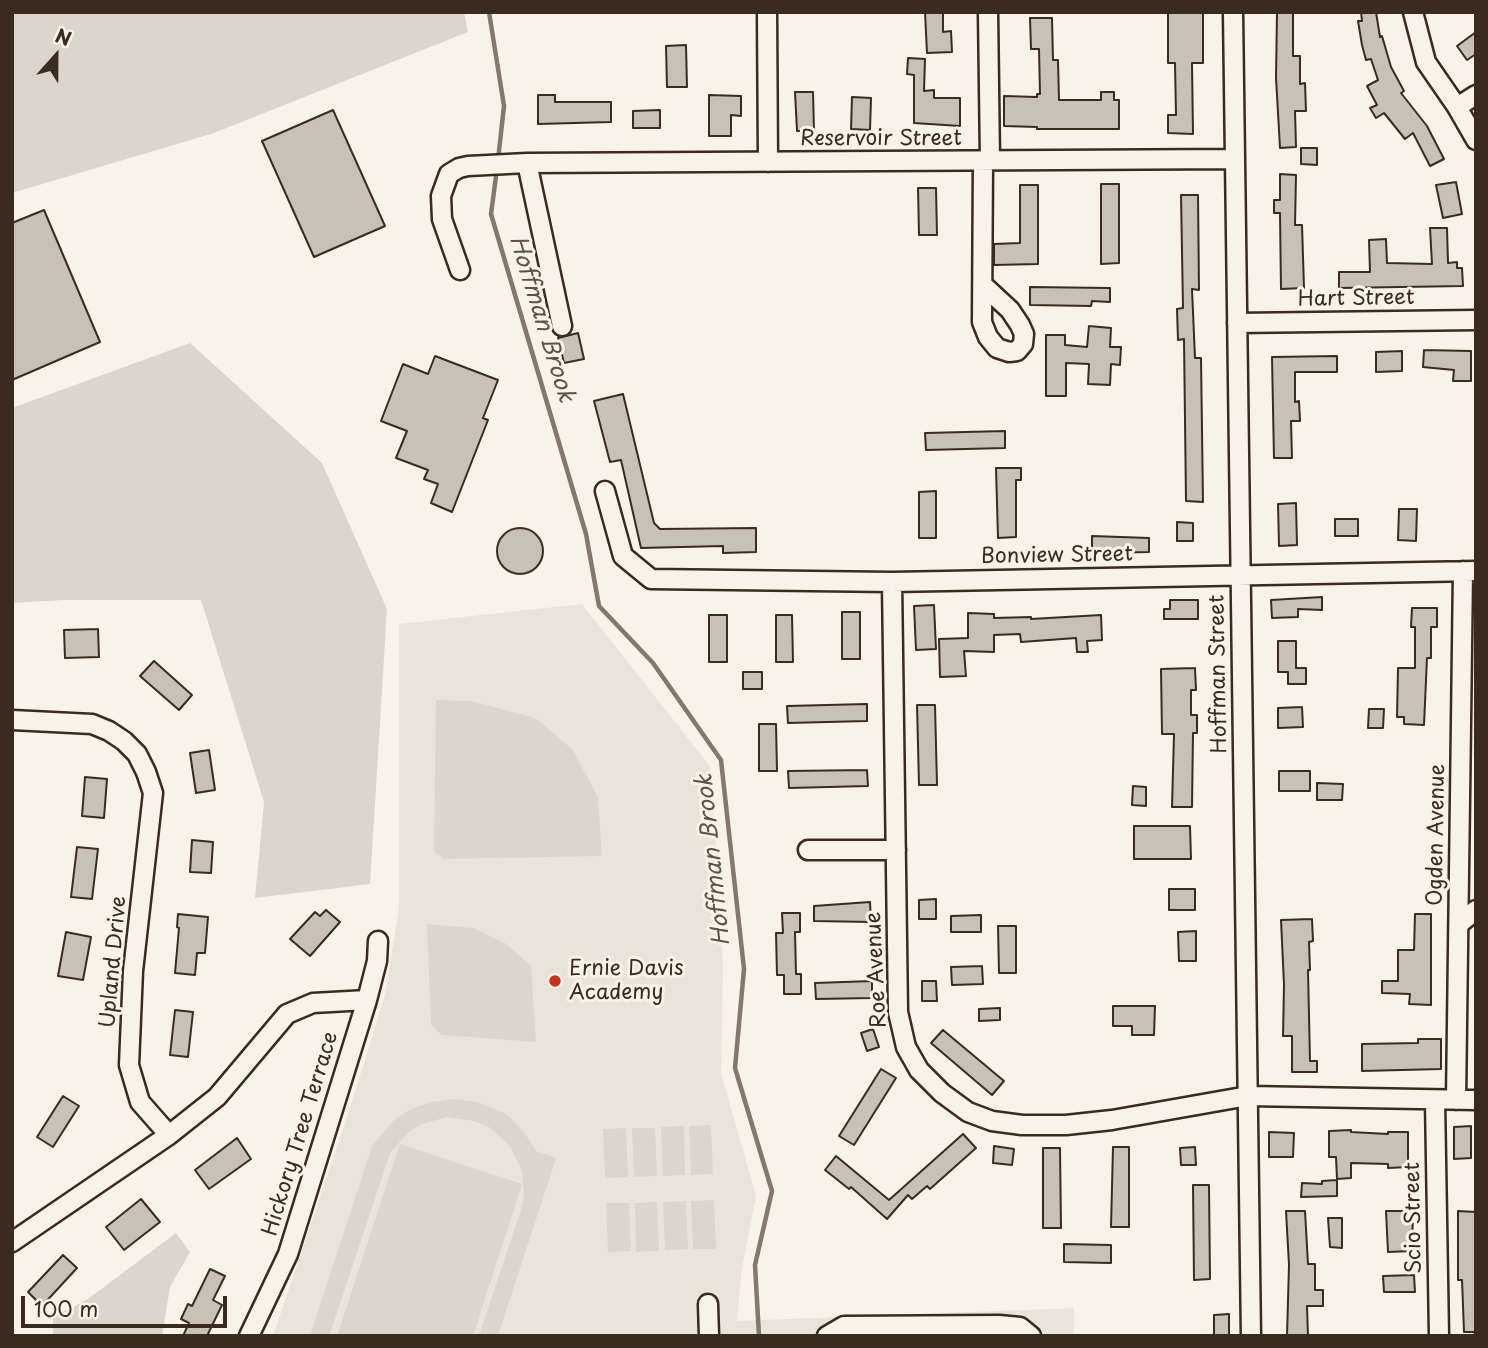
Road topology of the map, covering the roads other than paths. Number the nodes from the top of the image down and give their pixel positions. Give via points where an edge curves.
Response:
1 (767, 12) edge
2 (988, 12) edge
3 (1233, 12) edge
4 (1413, 12) edge
5 (1476, 95) edge
6 (1457, 107) junction
7 (1476, 140) edge
8 (1234, 159) junction
9 (986, 161) junction
10 (768, 162) junction
11 (527, 163) junction
12 (460, 270) dead end
13 (984, 285) junction
14 (1476, 320) edge
15 (1237, 323) junction
16 (562, 326) dead end
17 (604, 491) dead end
18 (1469, 571) edge
19 (1240, 575) junction
20 (892, 582) junction
21 (12, 720) edge
22 (1468, 780) edge
23 (808, 849) dead end
24 (896, 850) junction
25 (1476, 910) edge
26 (1459, 924) junction
27 (378, 941) dead end
28 (367, 1000) junction
29 (1248, 1096) junction
30 (1435, 1100) junction
31 (1456, 1100) junction
32 (1476, 1100) edge
33 (169, 1135) junction
34 (12, 1242) edge
35 (708, 1304) dead end
36 (952, 1331) edge
37 (250, 1336) edge
38 (709, 1336) edge
39 (827, 1336) edge
40 (1031, 1336) edge
41 (1251, 1336) edge
42 (1439, 1336) edge

1 - 10 street
2 - 9 street
3 - 8 street, Hoffman Street
4 - 6 street via 1426,62
5 - 6 street
6 - 7 street
8 - 9 street, Reservoir Street
8 - 15 street, Hoffman Street
9 - 10 street, Reservoir Street
9 - 13 street
10 - 11 street, Reservoir Street
11 - 12 street, Reservoir Street via 485,164 453,171 444,184 442,219
11 - 16 street
13 - 13 street via 982,322 988,337 997,348 1017,351 1023,344 1020,325
14 - 15 street, Hart Street
15 - 19 street, Hoffman Street
17 - 20 street, Bonview Street via 623,556 651,579
18 - 19 street, Bonview Street
18 - 22 street, Ogden Avenue
19 - 20 street, Bonview Street
19 - 29 street, Hoffman Street
20 - 24 street, Roe Avenue
21 - 33 street, Upland Drive via 92,724 124,741 146,772 153,793 133,971 129,1065 140,1102
22 - 26 street, Ogden Avenue
23 - 24 street
24 - 29 street, Roe Avenue via 900,1028 919,1070 968,1112 1022,1125 1066,1125
25 - 26 street
26 - 31 street, Ogden Avenue
27 - 28 street, Hickory Tree Terrace
28 - 33 street via 313,1003 287,1014 217,1097
28 - 37 street, Hickory Tree Terrace via 288,1254
29 - 30 street, Roe Avenue
29 - 41 street, Hoffman Street
30 - 31 street, Roe Avenue
30 - 42 street, Scio Street
31 - 32 street, Roe Avenue
33 - 34 street
35 - 38 street
36 - 39 street via 844,1326
36 - 40 street via 1009,1325

